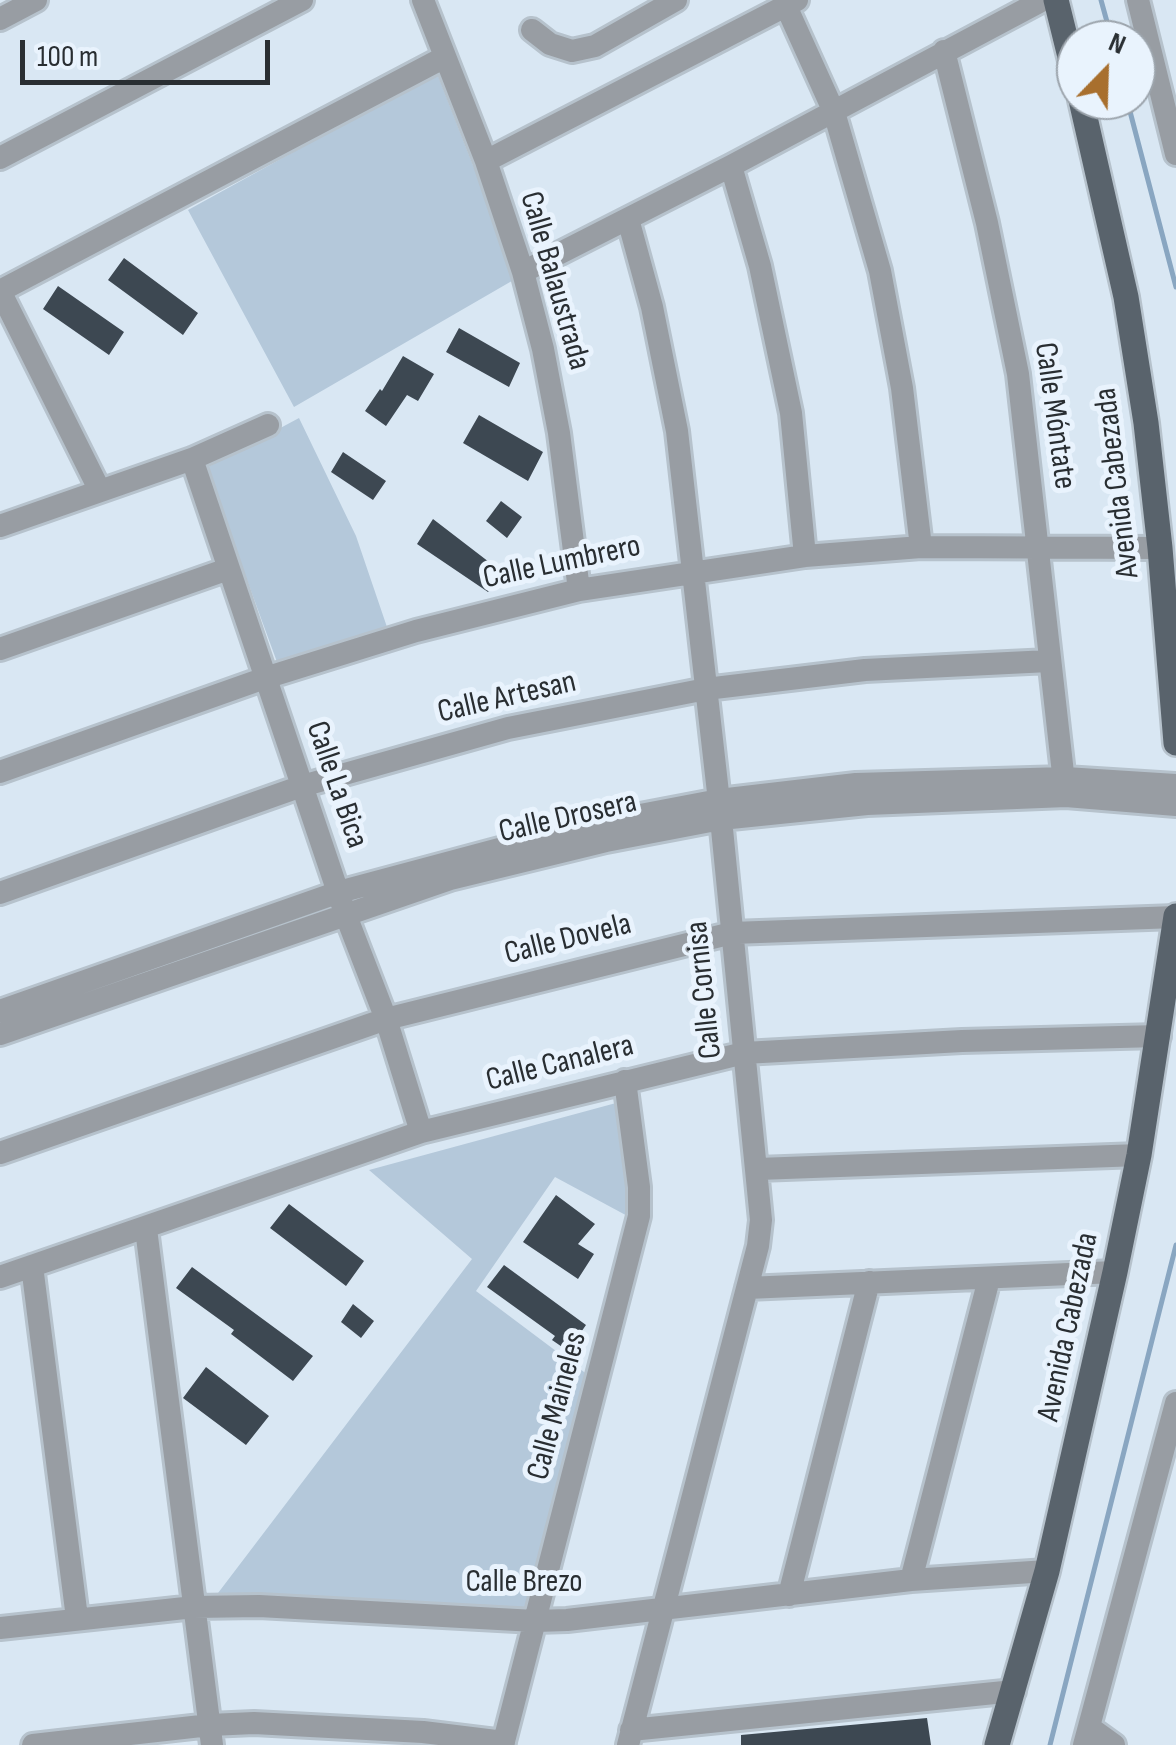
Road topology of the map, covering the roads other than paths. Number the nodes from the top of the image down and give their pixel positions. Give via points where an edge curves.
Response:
1 (36, 0) edge
2 (302, 0) edge
3 (424, 0) edge
4 (1044, 0) edge
5 (1138, 0) edge
6 (666, 3) edge
7 (792, 3) edge
8 (0, 19) edge
9 (532, 30) dead end
10 (944, 51) junction
11 (443, 58) junction
12 (834, 112) junction
13 (1085, 120) edge
14 (1176, 154) edge
15 (0, 158) edge
16 (486, 162) junction
17 (731, 166) junction
18 (628, 219) junction
19 (523, 272) junction
20 (0, 291) edge
21 (268, 425) dead end
22 (192, 458) junction
23 (100, 491) junction
24 (0, 526) edge
25 (1038, 546) junction
26 (921, 547) junction
27 (1160, 548) junction
28 (806, 556) junction
29 (228, 569) junction
30 (693, 570) junction
31 (579, 590) junction
32 (0, 648) edge
33 (1049, 661) junction
34 (265, 678) junction
35 (706, 689) junction
36 (1176, 743) edge
37 (0, 772) edge
38 (302, 786) junction
39 (1176, 786) edge
40 (1065, 787) junction
41 (1176, 806) edge
42 (720, 809) junction
43 (0, 893) edge
44 (342, 903) junction
45 (1176, 917) edge
46 (732, 933) junction
47 (0, 1011) edge
48 (386, 1019) junction
49 (0, 1034) edge
50 (1159, 1036) junction
51 (744, 1053) junction
52 (625, 1081) junction
53 (421, 1132) junction
54 (0, 1153) edge
55 (1139, 1155) junction
56 (758, 1169) junction
57 (146, 1228) junction
58 (32, 1266) junction
59 (1115, 1272) junction
60 (0, 1278) edge
61 (989, 1279) junction
62 (869, 1282) junction
63 (746, 1288) junction
64 (1176, 1402) edge
65 (1048, 1571) junction
66 (912, 1580) junction
67 (789, 1594) junction
68 (194, 1607) junction
69 (662, 1608) junction
70 (77, 1618) junction
71 (534, 1621) junction
72 (0, 1628) edge
73 (1014, 1691) junction
74 (211, 1735) edge
75 (1087, 1736) edge
76 (630, 1738) edge
77 (504, 1744) edge
78 (33, 1745) edge
79 (997, 1745) edge
80 (1114, 1745) edge

1 - 8 street
2 - 15 street
3 - 11 street, Calle Balaustrada
4 - 10 street
5 - 14 street
6 - 9 street via 595,46 572,51
7 - 12 street
7 - 16 street
10 - 12 street
10 - 25 street, Calle Móntate via 1018,374
11 - 16 street, Calle Balaustrada
11 - 20 street
12 - 17 street
12 - 26 street via 880,271
13 - 27 main road, Avenida Cabezada via 1126,297
16 - 19 street, Calle Balaustrada
17 - 18 street
17 - 28 street via 791,413
18 - 19 street
18 - 30 street, Calle Cornisa via 678,431
19 - 31 street, Calle Balaustrada via 559,433
20 - 23 street
21 - 22 street
22 - 23 street
22 - 29 street, Calle La Bica
23 - 24 street
25 - 26 street, Calle Lumbrero
25 - 27 street, Calle Lumbrero
25 - 33 street, Calle Móntate
26 - 28 street, Calle Lumbrero
27 - 36 main road, Avenida Cabezada
28 - 30 street, Calle Lumbrero
29 - 32 street
29 - 34 street, Calle La Bica
30 - 31 street, Calle Lumbrero
30 - 35 street, Calle Cornisa
31 - 34 street, Calle Lumbrero
33 - 35 street, Calle Artesan via 865,670
33 - 40 street, Calle Móntate
34 - 37 street, Calle Lumbrero
34 - 38 street, Calle La Bica
35 - 38 street, Calle Artesan via 508,728
35 - 42 street, Calle Cornisa
38 - 43 street, Calle Artesan
38 - 44 street, Calle La Bica
39 - 40 street, Calle Drosera
40 - 41 street, Calle Drosera
40 - 42 street, Calle Drosera via 856,784
42 - 44 street, Calle Drosera via 593,824
42 - 46 street, Calle Cornisa
44 - 47 street, Calle Drosera
44 - 48 street, Calle La Bica
44 - 49 street, Calle Drosera
45 - 46 street, Calle Dovela
45 - 50 main road, Avenida Cabezada
46 - 48 street, Calle Dovela
46 - 51 street, Calle Cornisa
48 - 53 street, Calle La Bica
48 - 54 street, Calle Dovela
50 - 51 street, Calle Canalera
50 - 55 main road, Avenida Cabezada
51 - 52 street, Calle Canalera
51 - 56 street, Calle Cornisa
52 - 53 street, Calle Canalera
52 - 71 street, Calle Maineles via 640,1216
53 - 57 street, Calle Canalera
55 - 56 street
55 - 59 main road, Avenida Cabezada
56 - 63 street, Calle Cornisa via 761,1220
57 - 58 street, Calle Canalera
57 - 68 street
58 - 60 street, Calle Canalera
58 - 70 street
59 - 61 street
59 - 65 main road, Avenida Cabezada
61 - 62 street
61 - 66 street
62 - 63 street
62 - 67 street
63 - 69 street, Calle Cornisa
64 - 75 street
65 - 66 street, Calle Brezo
65 - 73 main road, Avenida Cabezada
66 - 67 street, Calle Brezo
67 - 69 street, Calle Brezo
68 - 70 street, Calle Brezo
68 - 71 street, Calle Brezo
68 - 74 street
69 - 71 street, Calle Brezo
69 - 76 street, Calle Cornisa
70 - 72 street, Calle Brezo
71 - 77 street, Calle Maineles
73 - 76 street
73 - 79 main road, Avenida Cabezada
74 - 77 street via 254,1723 423,1732
74 - 78 street
75 - 80 street

